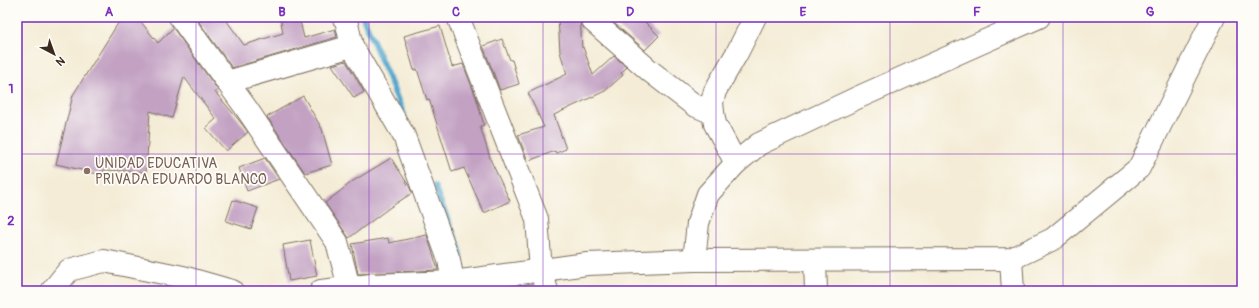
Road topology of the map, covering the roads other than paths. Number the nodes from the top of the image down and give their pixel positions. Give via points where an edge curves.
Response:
1 (180, 17) edge
2 (343, 17) edge
3 (755, 17) edge
4 (1039, 17) edge
5 (1214, 17) edge
6 (463, 20) edge
7 (593, 21) dead end
8 (352, 46) junction
9 (227, 82) junction
10 (713, 112) junction
11 (736, 163) junction
12 (1011, 259) junction
13 (694, 260) junction
14 (815, 260) junction
15 (544, 281) edge
16 (458, 283) edge
17 (499, 284) edge
18 (363, 288) edge
19 (52, 291) edge
20 (232, 291) edge
21 (321, 291) edge
22 (816, 291) edge
23 (1012, 291) edge

1 - 9 street
2 - 8 street
3 - 10 street via 715,91
4 - 11 street via 759,144
5 - 12 street via 1139,168 1053,239
6 - 15 street via 536,218
7 - 10 street via 694,105
8 - 9 street
8 - 16 street via 404,136
9 - 18 street via 316,209
10 - 11 street via 715,124
11 - 13 street via 708,194 698,223
12 - 14 street
12 - 23 street
13 - 14 street
13 - 15 street via 587,264
14 - 22 street
15 - 17 street
16 - 17 street
16 - 18 street
18 - 21 street
19 - 20 street via 69,270 104,260 183,277

